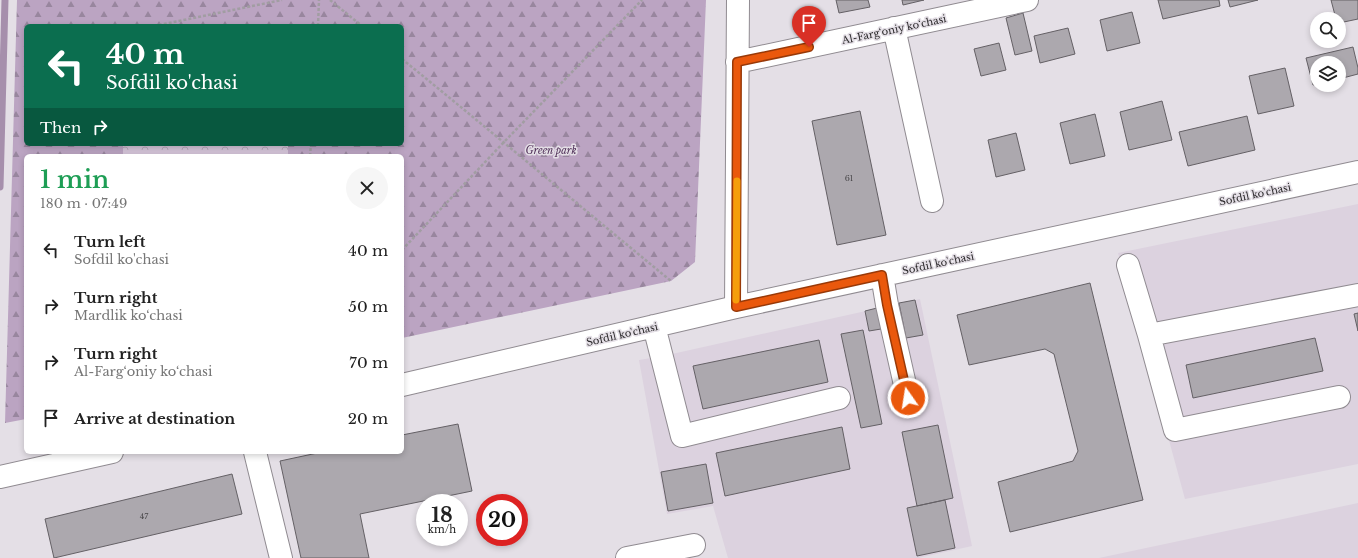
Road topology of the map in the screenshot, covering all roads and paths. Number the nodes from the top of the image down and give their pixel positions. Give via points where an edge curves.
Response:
1 (282, 0) edge
2 (320, 0) edge
3 (330, 0) edge
4 (642, 0) edge
5 (738, 0) edge
6 (1027, 0) edge
7 (164, 24) edge
8 (318, 24) edge
9 (360, 24) edge
10 (894, 28) junction
11 (404, 61) edge
12 (737, 62) junction
13 (504, 142) junction
14 (1357, 177) edge
15 (932, 201) dead end
16 (404, 248) edge
17 (1128, 265) dead end
18 (882, 275) junction
19 (671, 281) dead end
20 (1358, 295) edge
21 (736, 307) junction
22 (654, 326) junction
23 (1149, 334) junction
24 (404, 385) edge
25 (1339, 397) dead end
26 (839, 398) dead end
27 (908, 398) dead end
28 (103, 454) edge
29 (255, 454) edge
30 (1, 477) edge
31 (694, 545) dead end
32 (281, 558) edge
33 (627, 558) edge

1 - 7 path
2 - 8 path
3 - 9 path
4 - 13 path
5 - 12 street
6 - 10 street, Al-Farg‘oniy ko‘chasi
10 - 12 street, Al-Farg‘oniy ko‘chasi
10 - 15 street
11 - 13 path
12 - 21 street
13 - 16 path
13 - 19 path
14 - 18 street, Sofdil ko'chasi
17 - 23 street
18 - 21 street, Sofdil ko'chasi
18 - 27 street
20 - 23 street
21 - 22 street, Sofdil ko'chasi
22 - 24 street, Sofdil ko'chasi
22 - 26 street via 682,436
23 - 25 street via 1175,430
28 - 30 street
29 - 32 street
31 - 33 street

